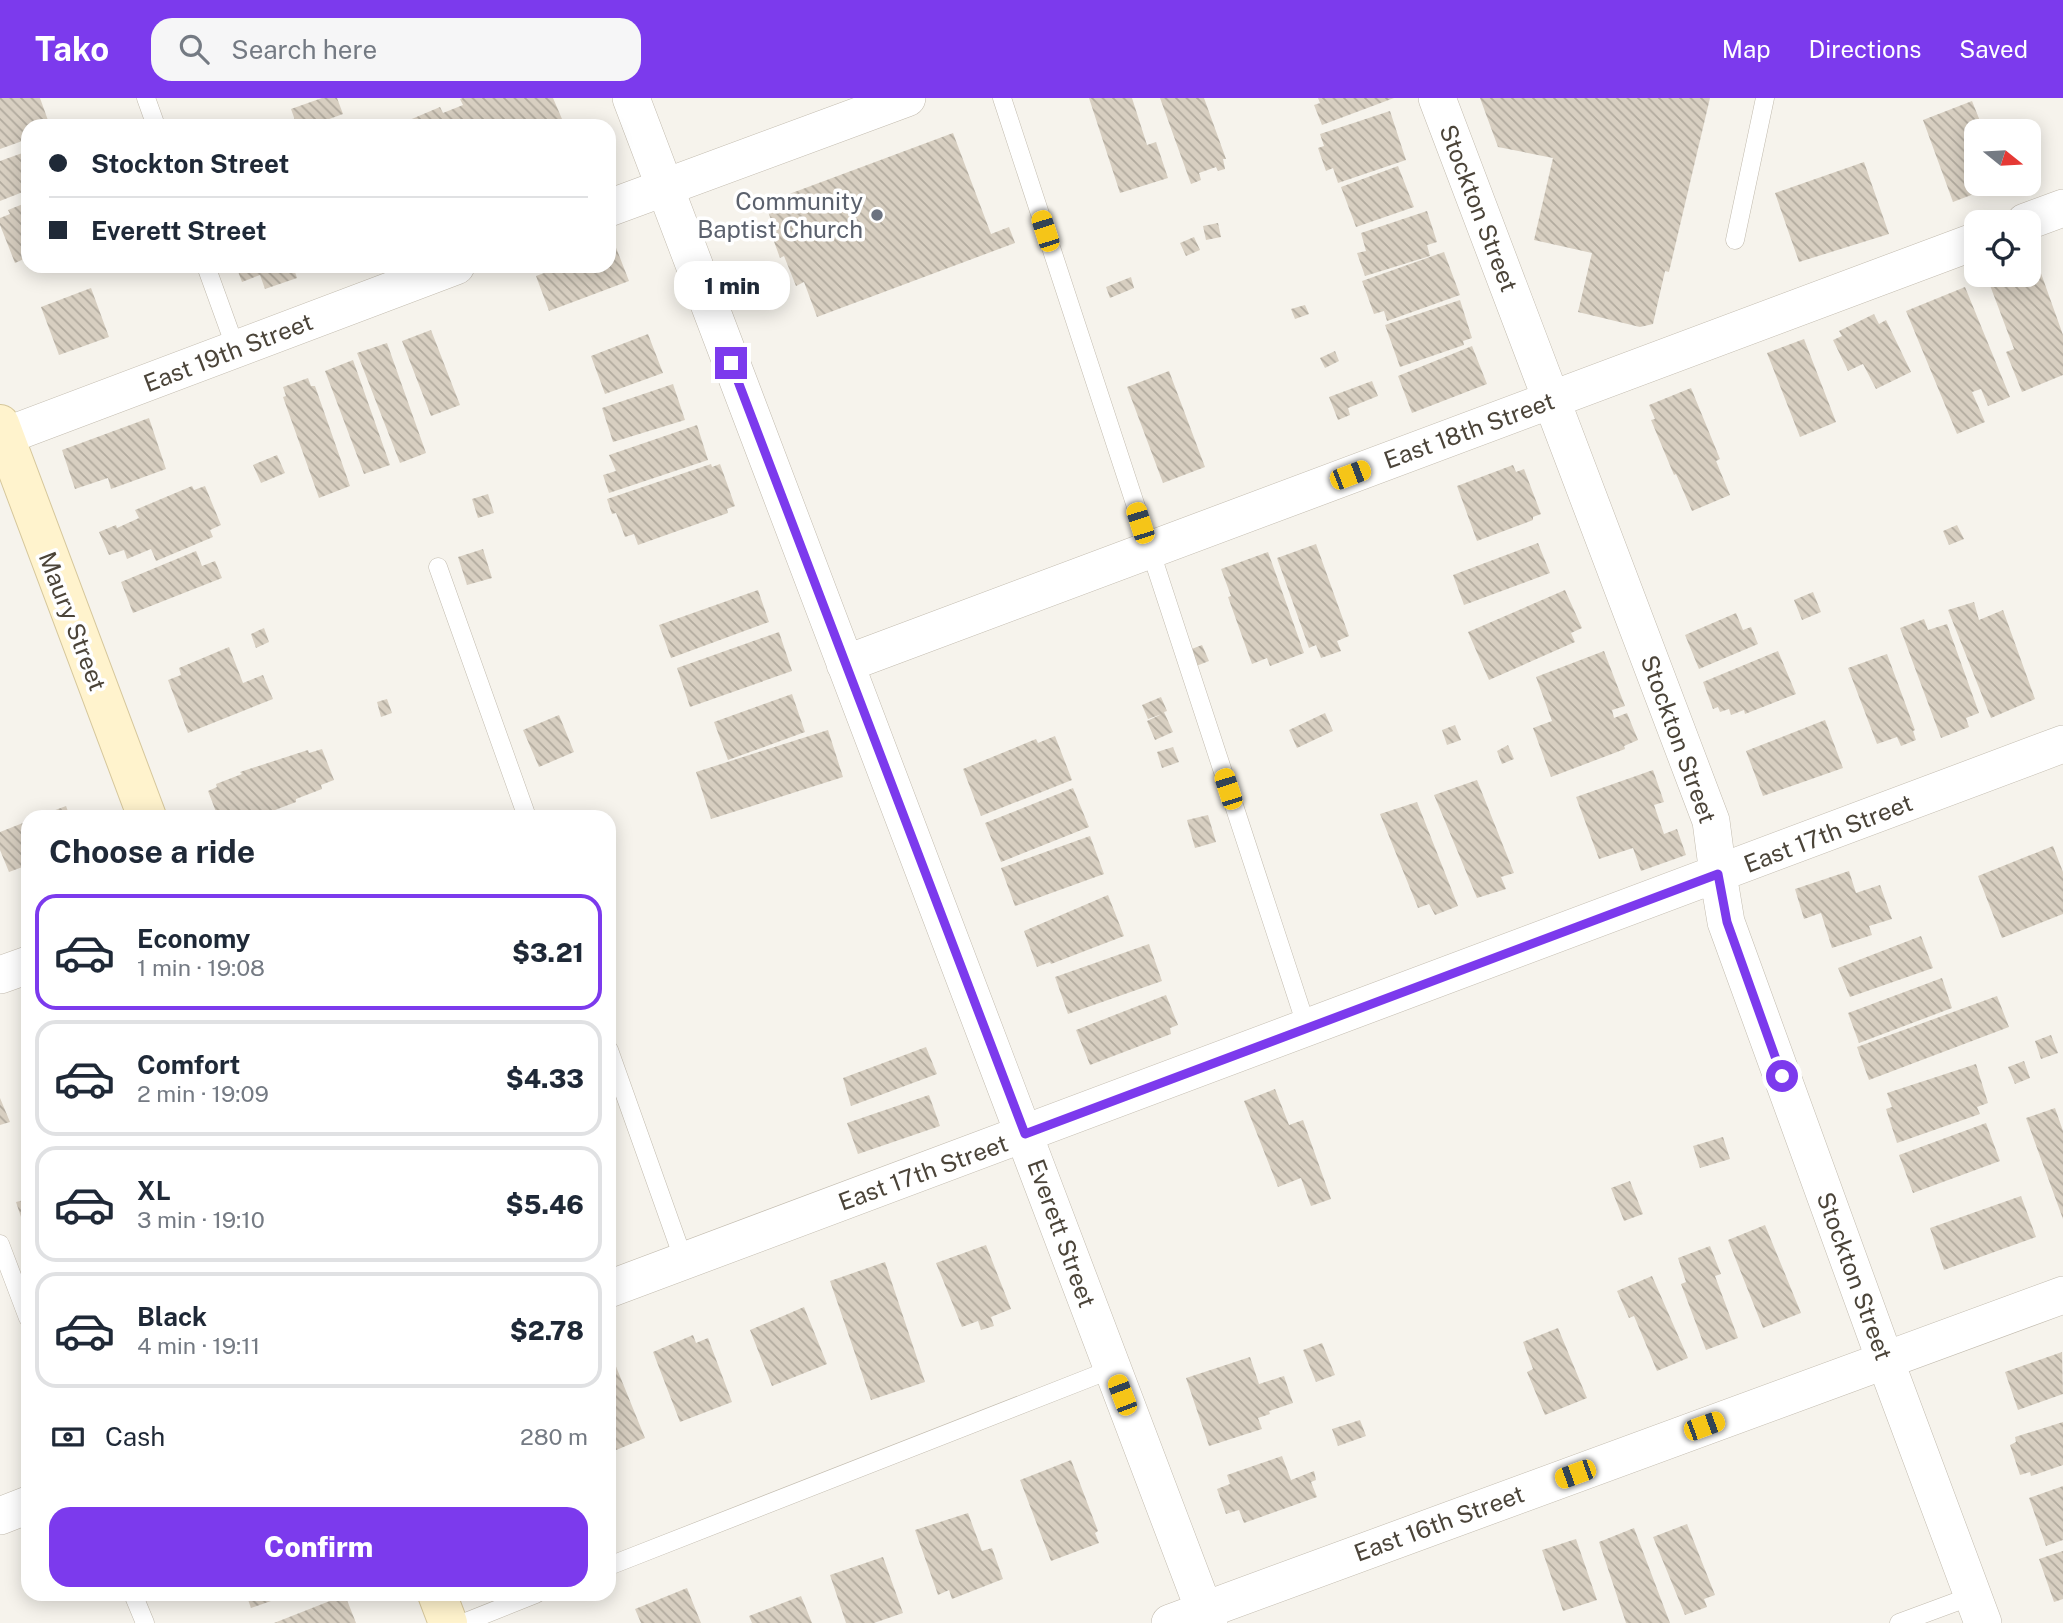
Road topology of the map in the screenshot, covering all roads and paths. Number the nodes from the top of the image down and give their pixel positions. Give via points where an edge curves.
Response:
1 (146, 98) edge
2 (631, 98) edge
3 (907, 98) edge
4 (1002, 98) edge
5 (1437, 98) edge
6 (1765, 98) edge
7 (154, 119) edge
8 (664, 188) junction
9 (616, 205) edge
10 (2063, 208) edge
11 (2041, 216) edge
12 (1735, 240) dead end
13 (1964, 245) edge
14 (209, 273) edge
15 (437, 273) edge
16 (236, 349) junction
17 (1551, 399) junction
18 (1, 433) edge
19 (1149, 550) junction
20 (438, 567) dead end
21 (845, 664) junction
22 (2063, 744) edge
23 (144, 810) edge
24 (525, 810) edge
25 (1718, 874) junction
26 (21, 968) edge
27 (0, 975) edge
28 (1307, 1028) junction
29 (616, 1070) edge
30 (1025, 1134) junction
31 (0, 1244) edge
32 (684, 1261) junction
33 (616, 1286) edge
34 (2063, 1295) edge
35 (21, 1300) edge
36 (1885, 1360) junction
37 (1112, 1369) junction
38 (21, 1508) edge
39 (0, 1516) edge
40 (616, 1563) edge
41 (136, 1601) edge
42 (440, 1601) edge
43 (518, 1601) edge
44 (1978, 1609) edge
45 (1207, 1616) edge
46 (145, 1623) edge
47 (448, 1623) edge
48 (463, 1623) edge
49 (1170, 1623) edge
50 (1899, 1623) edge

1 - 7 lane
2 - 8 street, Everett Street
3 - 8 street
4 - 19 lane
5 - 17 street, Stockton Street
6 - 12 lane
8 - 9 street
8 - 21 street, Everett Street
10 - 11 street
13 - 17 street, East 18th Street
14 - 16 lane
15 - 16 street, East 19th Street
16 - 18 street, East 19th Street
17 - 19 street, East 18th Street
17 - 25 street, Stockton Street via 1711,821
18 - 23 street, Maury Street
19 - 21 street, East 18th Street
19 - 28 lane
20 - 24 lane
21 - 30 street, Everett Street
22 - 25 street, East 17th Street
25 - 28 street, East 17th Street
25 - 36 street, Stockton Street via 1727,922
26 - 27 street
28 - 30 street, East 17th Street
29 - 32 lane
30 - 32 street, East 17th Street
30 - 37 street, Everett Street
31 - 35 lane
32 - 33 street, East 17th Street
34 - 36 street, East 16th Street
36 - 44 street, Stockton Street
36 - 45 street, East 16th Street
37 - 40 lane
37 - 45 street, Everett Street
38 - 39 street
41 - 46 lane
42 - 47 street
43 - 48 lane
44 - 50 lane
45 - 49 street, East 16th Street

